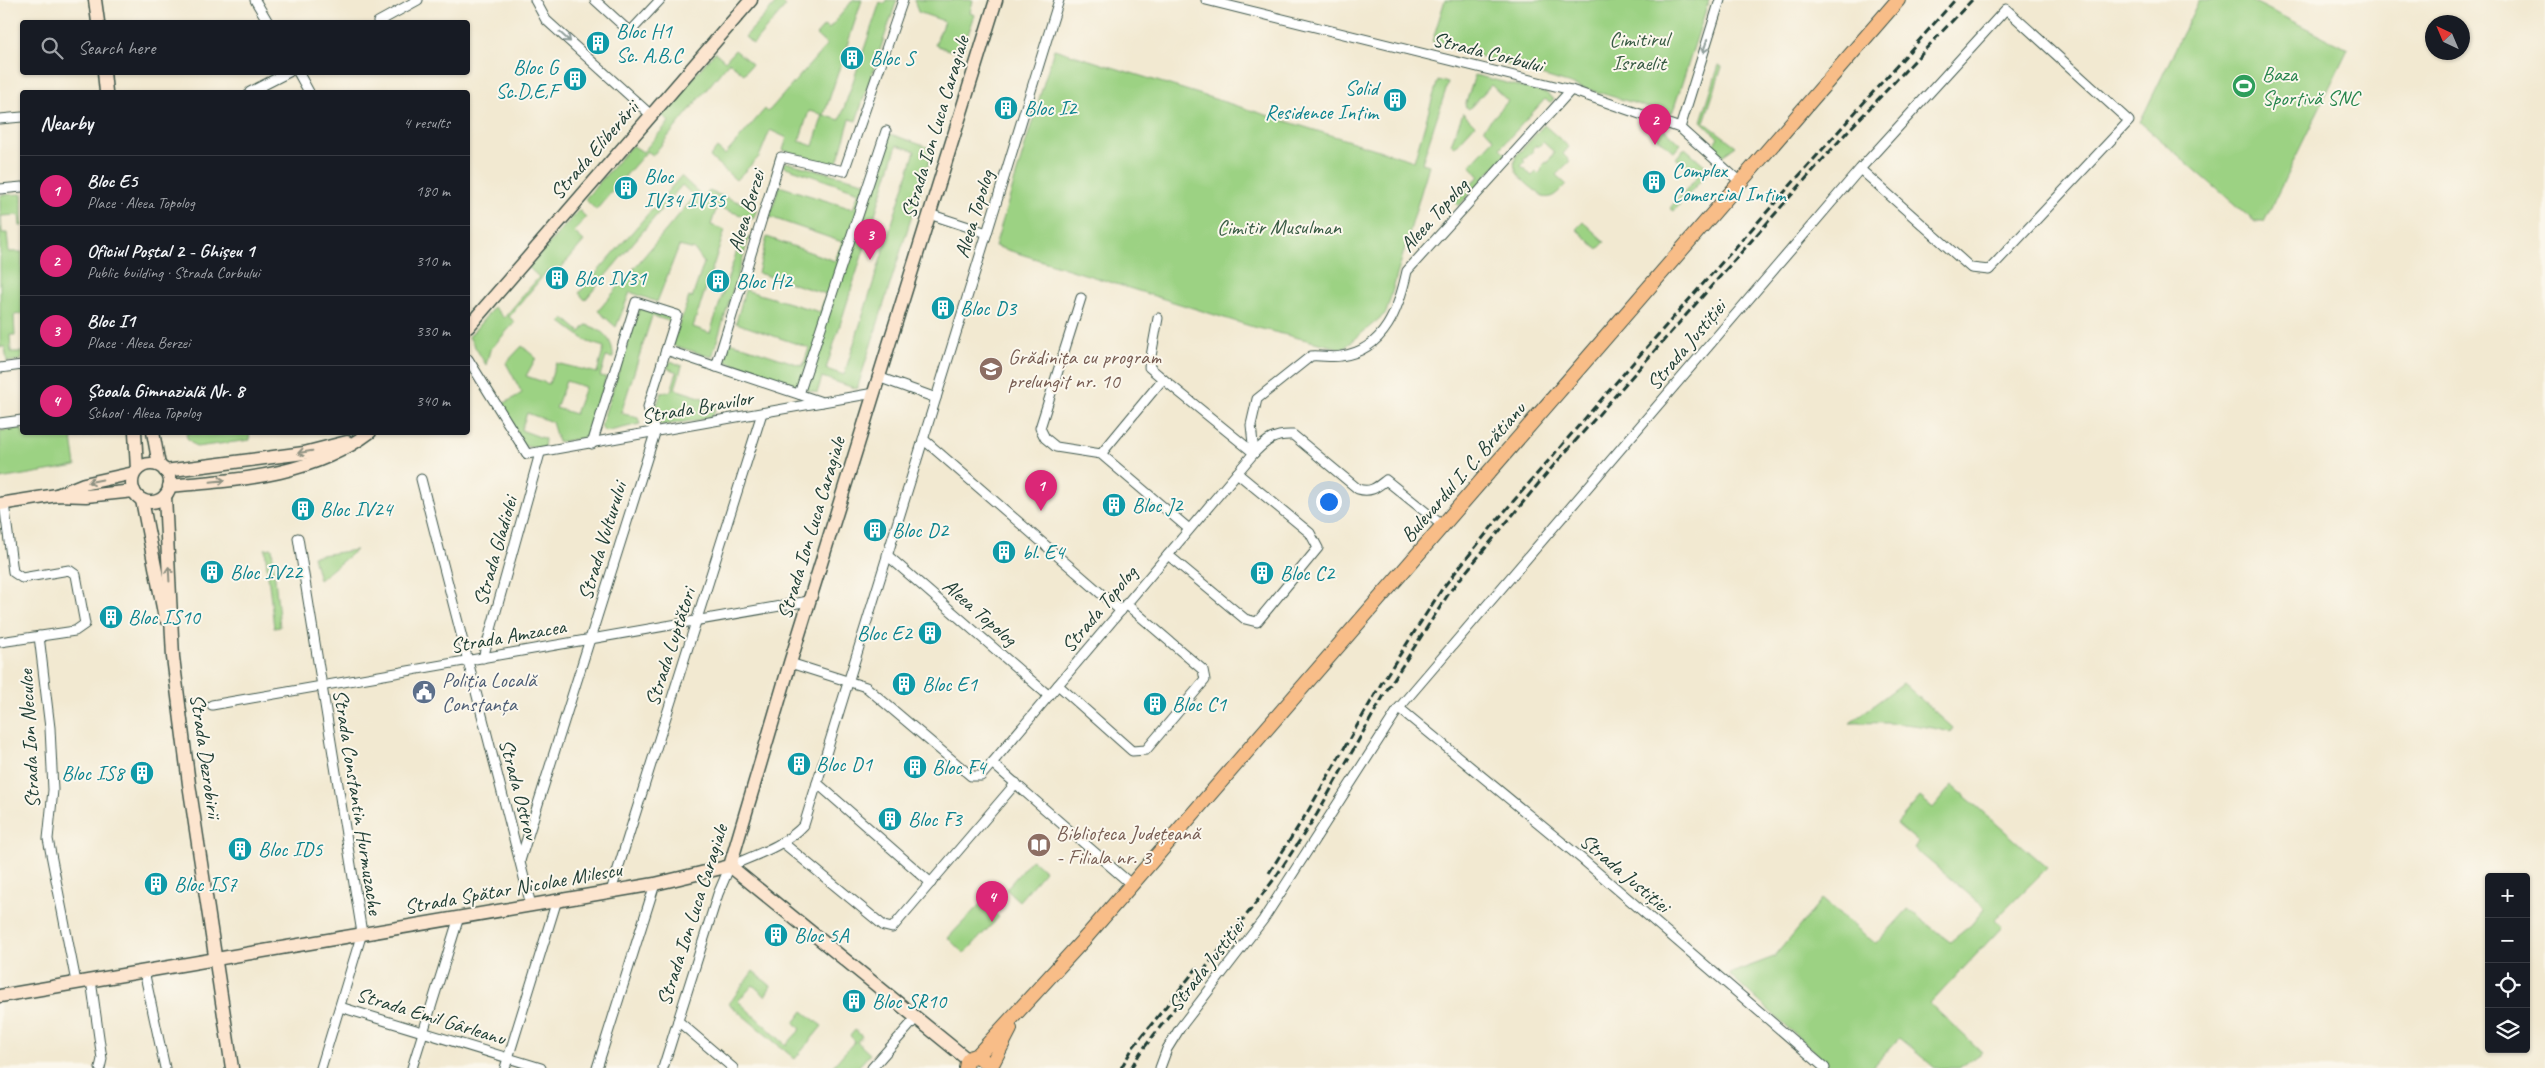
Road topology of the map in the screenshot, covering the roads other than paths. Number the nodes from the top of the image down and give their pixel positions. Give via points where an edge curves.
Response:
1 (95, 0) edge
2 (255, 0) edge
3 (418, 0) edge
4 (535, 0) edge
5 (595, 0) edge
6 (660, 0) edge
7 (751, 0) edge
8 (903, 0) edge
9 (996, 0) edge
10 (1059, 0) edge
11 (1206, 0) edge
12 (1720, 0) edge
13 (1898, 0) edge
14 (98, 20) edge
15 (267, 20) edge
16 (382, 20) edge
17 (104, 75) edge
18 (283, 75) edge
19 (300, 75) edge
20 (106, 90) edge
21 (254, 90) edge
22 (309, 90) edge
23 (1571, 90) junction
24 (651, 115) junction
25 (20, 117) edge
26 (0, 119) edge
27 (1680, 128) junction
28 (886, 131) dead end
29 (1860, 169) junction
30 (1740, 182) junction
31 (20, 187) edge
32 (0, 189) edge
33 (929, 214) junction
34 (987, 233) junction
35 (1081, 298) dead end
36 (1158, 318) dead end
37 (470, 325) edge
38 (666, 350) junction
39 (470, 362) edge
40 (20, 365) edge
41 (716, 367) junction
42 (0, 368) edge
43 (878, 377) junction
44 (1164, 379) junction
45 (874, 393) junction
46 (798, 394) junction
47 (936, 398) junction
48 (823, 402) junction
49 (762, 413) junction
50 (20, 420) edge
51 (0, 423) edge
52 (654, 433) junction
53 (135, 435) edge
54 (154, 435) edge
55 (361, 435) edge
56 (364, 435) edge
57 (923, 438) junction
58 (592, 444) junction
59 (540, 453) junction
60 (1254, 453) junction
61 (1101, 454) junction
62 (162, 468) junction
63 (135, 472) junction
64 (1237, 473) junction
65 (421, 479) dead end
66 (167, 490) junction
67 (58, 495) junction
68 (138, 495) junction
69 (2, 503) edge
70 (1443, 526) junction
71 (1189, 529) junction
72 (298, 538) dead end
73 (887, 555) junction
74 (1168, 555) junction
75 (809, 601) junction
76 (1123, 607) junction
77 (697, 622) junction
78 (39, 636) junction
79 (590, 639) junction
80 (0, 642) edge
81 (173, 657) junction
82 (483, 658) junction
83 (468, 660) junction
84 (790, 663) junction
85 (848, 682) junction
86 (1058, 685) junction
87 (322, 686) junction
88 (1049, 696) junction
89 (212, 705) dead end
90 (1399, 708) junction
91 (992, 763) junction
92 (817, 783) junction
93 (1016, 783) junction
94 (782, 842) junction
95 (520, 861) junction
96 (730, 866) junction
97 (931, 883) junction
98 (655, 884) junction
99 (1132, 885) junction
100 (611, 891) junction
101 (557, 900) junction
102 (531, 905) junction
103 (459, 917) junction
104 (362, 934) junction
105 (215, 958) junction
106 (1058, 970) junction
107 (144, 971) junction
108 (91, 980) junction
109 (76, 982) junction
110 (0, 996) edge
111 (340, 1007) junction
112 (917, 1016) junction
113 (678, 1021) junction
114 (423, 1032) junction
115 (508, 1058) junction
116 (978, 1064) edge
117 (100, 1068) edge
118 (165, 1068) edge
119 (232, 1068) edge
120 (321, 1068) edge
121 (412, 1068) edge
122 (506, 1068) edge
123 (541, 1068) edge
124 (597, 1068) edge
125 (663, 1068) edge
126 (733, 1068) edge
127 (872, 1068) edge
128 (1160, 1068) edge
129 (1825, 1068) edge

1 - 14 street
2 - 15 street
3 - 16 street
4 -> 24 street via 546,20
5 - 6 street via 630,32
7 - 24 street, Strada Eliberării
8 - 41 street, Aleea Berzei via 844,171 781,157
9 - 33 street, Strada Ion Luca Caragiale
10 - 34 street, Aleea Topolog
11 - 23 street, Strada Corbului
12 -> 27 street
13 - 30 main road, Bulevardul I. C. Brătianu
17 - 20 street
18 - 21 street
19 - 22 street
23 - 27 street, Strada Corbului
23 - 60 street, Aleea Topolog via 1407,270 1400,303 1391,322 1377,339 1359,352 1340,357 1311,356 1257,399 1251,424
24 - 37 street, Strada Eliberării
25 - 26 street
27 - 30 street, Strada Corbului
28 - 46 street
29 - 29 street, Strada Justiției via 2006,10 2129,121 1989,270 1971,268
29 - 90 street, Strada Justiției
30 - 70 main road, Bulevardul I. C. Brătianu
31 - 32 street
33 - 34 street
33 - 43 street, Strada Ion Luca Caragiale
34 - 47 street, Aleea Topolog
35 - 61 street via 1040,428 1045,438 1056,447
36 - 44 street via 1149,367
38 - 41 street
38 - 52 street via 648,407
38 - 58 street via 677,315 636,302
39 - 59 street, Strada Bravilor via 527,454
40 - 42 street
41 - 46 street
43 - 45 street, Strada Ion Luca Caragiale
43 - 47 street
44 - 60 street
44 - 61 street
45 - 48 street, Strada Bravilor
45 - 75 street, Strada Ion Luca Caragiale
46 - 48 street
47 - 57 street, Aleea Topolog
48 - 49 street, Strada Bravilor
49 - 52 street, Strada Bravilor
49 - 77 street, Strada Luptători
50 - 51 street
52 - 58 street, Strada Bravilor
52 - 79 street, Strada Vulturului
53 - 63 street, Strada Dezrobirii
54 - 62 street, Strada Dezrobirii
55 -> 62 street via 335,446 304,453
66 -> 56 street via 307,466 333,456
57 - 73 street, Aleea Topolog
57 - 76 street
58 - 59 street, Strada Bravilor
59 - 82 street, Strada Gladiolei
60 - 64 street, Strada Topolog
60 - 70 street via 1269,437 1293,435 1358,489 1366,492 1386,480
61 - 71 street
62 - 63 street via 144,465
62 - 66 street, Strada Dezrobirii
63 -> 67 street via 84,484
63 - 68 street, Strada Dezrobirii via 132,482
64 - 71 street, Strada Topolog
64 - 74 street via 1310,534 1318,548 1257,622 1245,619
65 - 83 street, Strada Ostrov
66 - 68 street via 156,501
81 -> 66 street, Strada Dezrobirii
67 - 68 street
67 - 69 street
68 - 81 street, Strada Dezrobirii
69 - 78 street via 13,572 22,578 69,570 76,575 85,624 76,632
70 - 99 main road, Bulevardul I. C. Brătianu
71 - 74 street, Strada Topolog
72 - 87 street, Strada Constantin Hurmuzache
73 - 85 street, Aleea Topolog
73 - 88 street, Aleea Topolog
74 - 76 street, Strada Topolog
75 - 77 street, Strada Amzacea
75 - 84 street, Strada Ion Luca Caragiale
76 - 86 street, Strada Topolog
76 - 86 street via 1203,670 1204,680 1146,750 1132,751
77 - 79 street, Strada Amzacea
77 - 100 street, Strada Luptători
78 - 80 street
78 - 109 street, Strada Ion Neculce via 50,728 53,790 48,839
79 - 82 street, Strada Amzacea
79 - 95 street, Strada Vulturului
81 - 105 street, Strada Dezrobirii
82 - 83 street, Strada Amzacea
83 - 87 street, Strada Amzacea
83 - 95 street, Strada Ostrov
84 - 85 street
84 - 96 street, Strada Ion Luca Caragiale
85 - 91 street, Strada Topolog via 866,687 971,776 981,776
85 - 92 street, Aleea Topolog
86 - 88 street, Strada Topolog
87 - 89 street, Strada Amzacea
87 - 104 street, Strada Constantin Hurmuzache
88 - 91 street, Strada Topolog
90 - 128 street, Strada Justiției via 1263,920 1180,1028
90 - 129 street, Strada Justiției via 1589,865
91 - 93 street
92 - 94 street, Aleea Topolog via 804,825
92 - 97 street
93 - 97 street
93 - 99 street
94 - 96 street, Aleea Topolog
94 - 97 street via 884,926 892,928 898,924
95 - 102 street, Strada Ostrov
96 - 98 street, Strada Spătar Nicolae Milescu
96 - 112 street
96 - 113 street, Strada Ion Luca Caragiale
98 - 100 street, Strada Spătar Nicolae Milescu
98 - 124 street
99 - 106 main road, Bulevardul I. C. Brătianu
100 - 101 street, Strada Spătar Nicolae Milescu
101 - 102 street, Strada Spătar Nicolae Milescu
101 - 115 street
102 - 103 street, Strada Spătar Nicolae Milescu
103 - 104 street, Strada Spătar Nicolae Milescu
103 - 114 street
104 - 105 street, Strada Spătar Nicolae Milescu
104 - 111 street, Strada Constantin Hurmuzache
105 - 107 street, Strada Spătar Nicolae Milescu
105 - 119 street, Strada Dezrobirii
106 - 116 main road, Bulevardul I. C. Brătianu
106 - 116 main road, Bulevardul I. C. Brătianu
107 - 108 street, Strada Spătar Nicolae Milescu
107 - 118 street
108 - 109 street, Strada Spătar Nicolae Milescu
108 - 117 street via 102,1059
109 - 110 street, Strada Spătar Nicolae Milescu
111 - 114 street, Strada Emil Gârleanu
111 - 120 street, Strada Constantin Hurmuzache
112 - 116 street
112 - 127 street
113 - 125 street, Strada Ion Luca Caragiale
113 - 126 street
114 - 115 street, Strada Emil Gârleanu
114 - 121 street
115 - 122 street
115 - 123 street, Strada Emil Gârleanu

